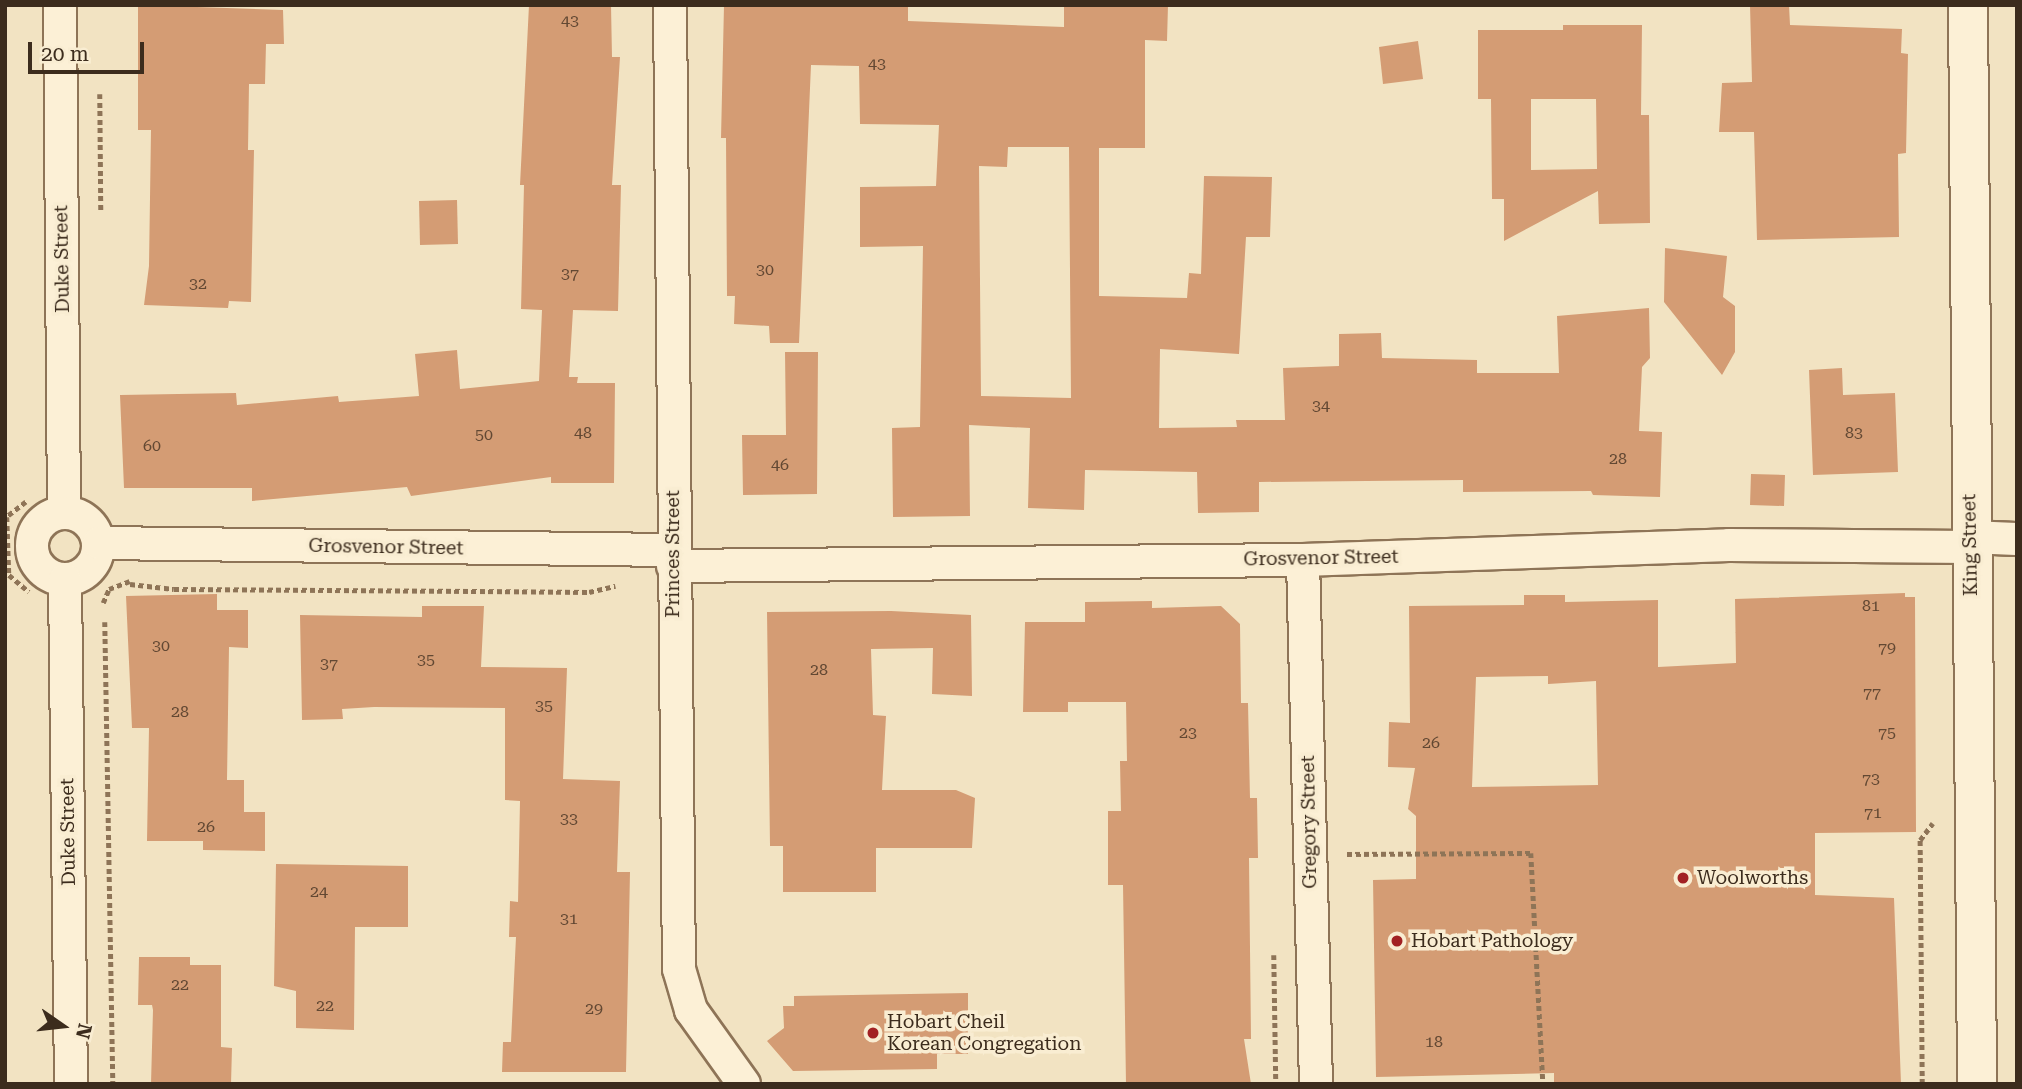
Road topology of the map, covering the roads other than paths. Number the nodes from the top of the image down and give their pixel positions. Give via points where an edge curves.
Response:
1 (60, 5) edge
2 (670, 5) edge
3 (1968, 5) edge
4 (64, 513) junction
5 (12, 530) edge
6 (2017, 539) edge
7 (1969, 542) junction
8 (99, 543) junction
9 (673, 558) junction
10 (1303, 560) junction
11 (65, 580) junction
12 (71, 1084) edge
13 (744, 1084) edge
14 (1316, 1084) edge
15 (1978, 1084) edge

1 - 4 street, Duke Street
2 - 9 street, Princes Street
3 - 7 street, King Street
4 - 5 street
4 - 8 street via 83,518
5 - 11 street via 37,564 54,578
6 - 7 street, Grosvenor Street
7 - 10 street, Grosvenor Street
7 - 15 street, King Street
8 - 9 street, Grosvenor Street
8 - 11 street via 94,565
9 - 10 street, Grosvenor Street
9 - 13 street, Princes Street via 679,969 691,1010
10 - 14 street, Gregory Street
11 - 12 street, Duke Street

